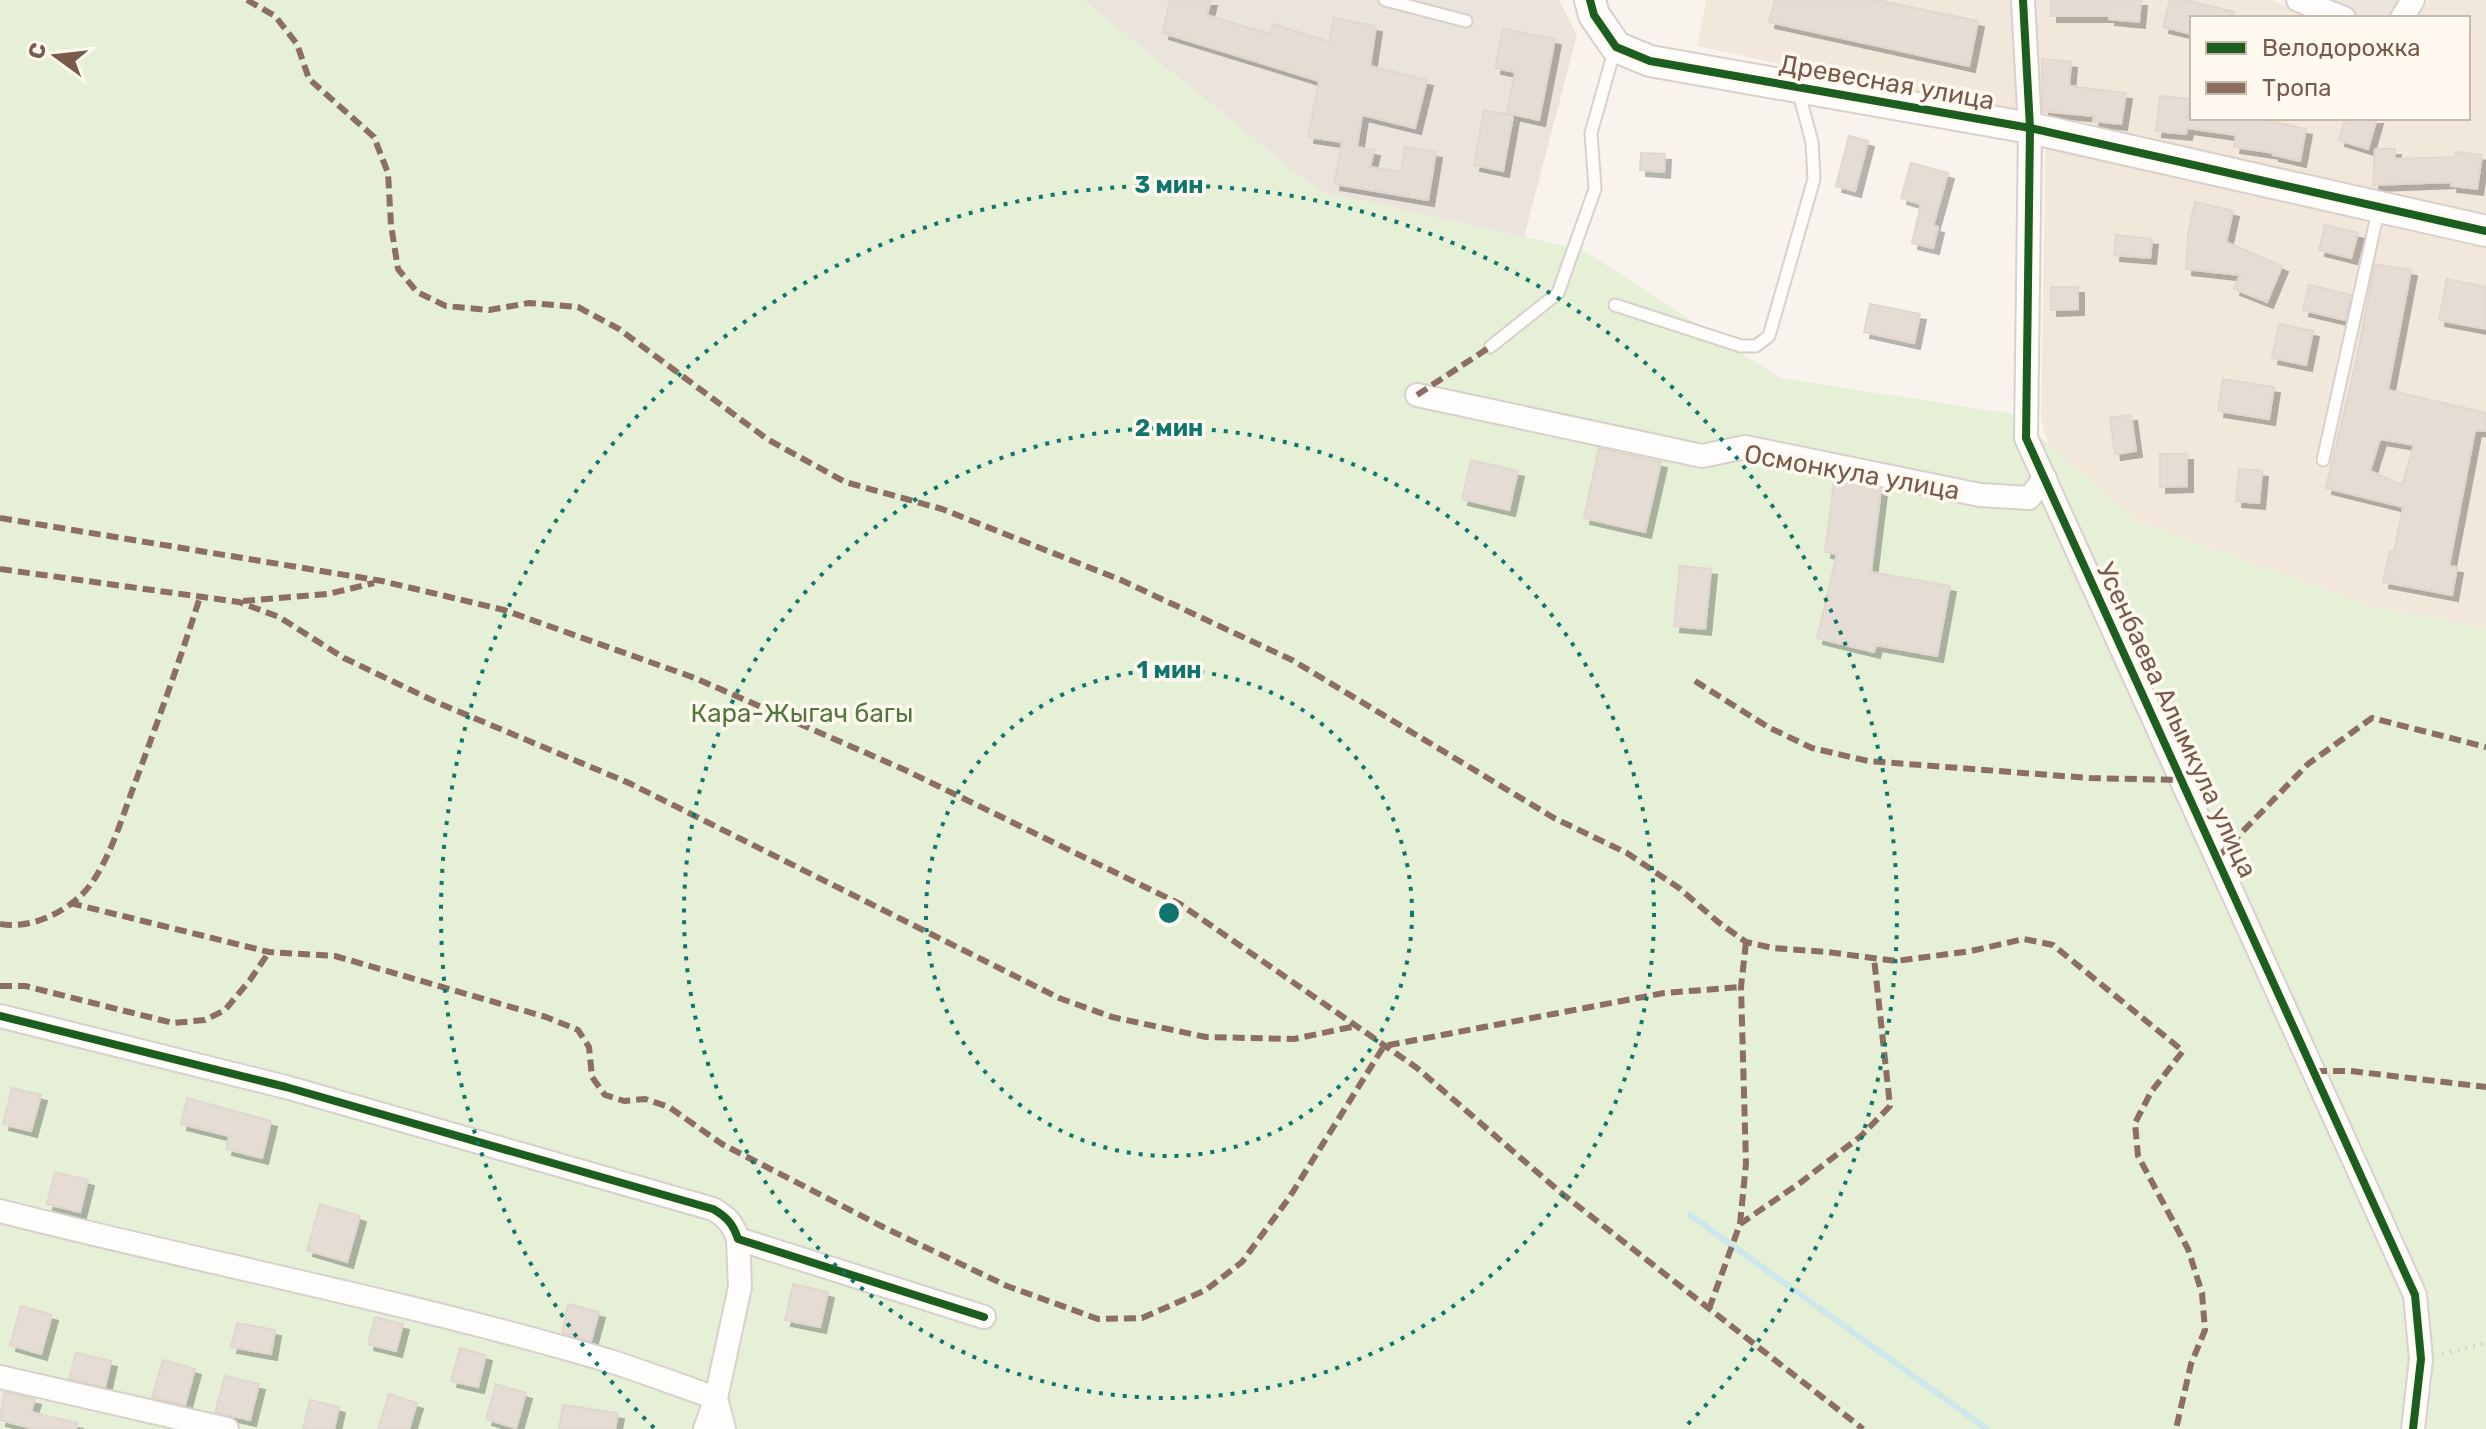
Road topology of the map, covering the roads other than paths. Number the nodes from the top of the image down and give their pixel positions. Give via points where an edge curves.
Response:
1 (1385, 0) edge
2 (1590, 0) edge
3 (2023, 0) edge
4 (2298, 0) edge
5 (2339, 16) edge
6 (1466, 21) dead end
7 (1616, 47) junction
8 (1797, 87) junction
9 (2030, 128) junction
10 (2379, 207) junction
11 (2486, 231) edge
12 (1615, 305) dead end
13 (1490, 347) dead end
14 (1417, 395) dead end
15 (2323, 460) dead end
16 (2045, 478) junction
17 (0, 1016) edge
18 (0, 1211) edge
19 (738, 1239) junction
20 (984, 1317) dead end
21 (0, 1377) edge
22 (716, 1398) junction
23 (227, 1429) edge
24 (705, 1429) edge
25 (724, 1429) edge
26 (2413, 1429) edge

1 - 6 lane
2 - 7 street
3 - 9 street, Усенбаева Алымкула улица
4 - 5 street
7 - 8 street, Древесная улица via 1650,61
7 - 13 lane via 1591,133 1595,189 1558,293
8 - 9 street, Древесная улица
8 - 12 lane via 1812,142 1814,179 1769,336 1756,346 1741,346
9 - 10 street, Древесная улица
9 - 16 street, Усенбаева Алымкула улица via 2026,438
10 - 11 street, Древесная улица
10 - 15 lane
14 - 16 street, Осмонкула улица via 1702,456 1745,447 1980,495 2029,498
16 - 26 street, Усенбаева Алымкула улица via 2415,1295 2421,1359
17 - 19 street via 286,1087 713,1209 725,1215
18 - 22 street via 481,1326
19 - 20 street
19 - 22 street via 740,1287
21 - 23 street
22 - 24 street
22 - 25 street

